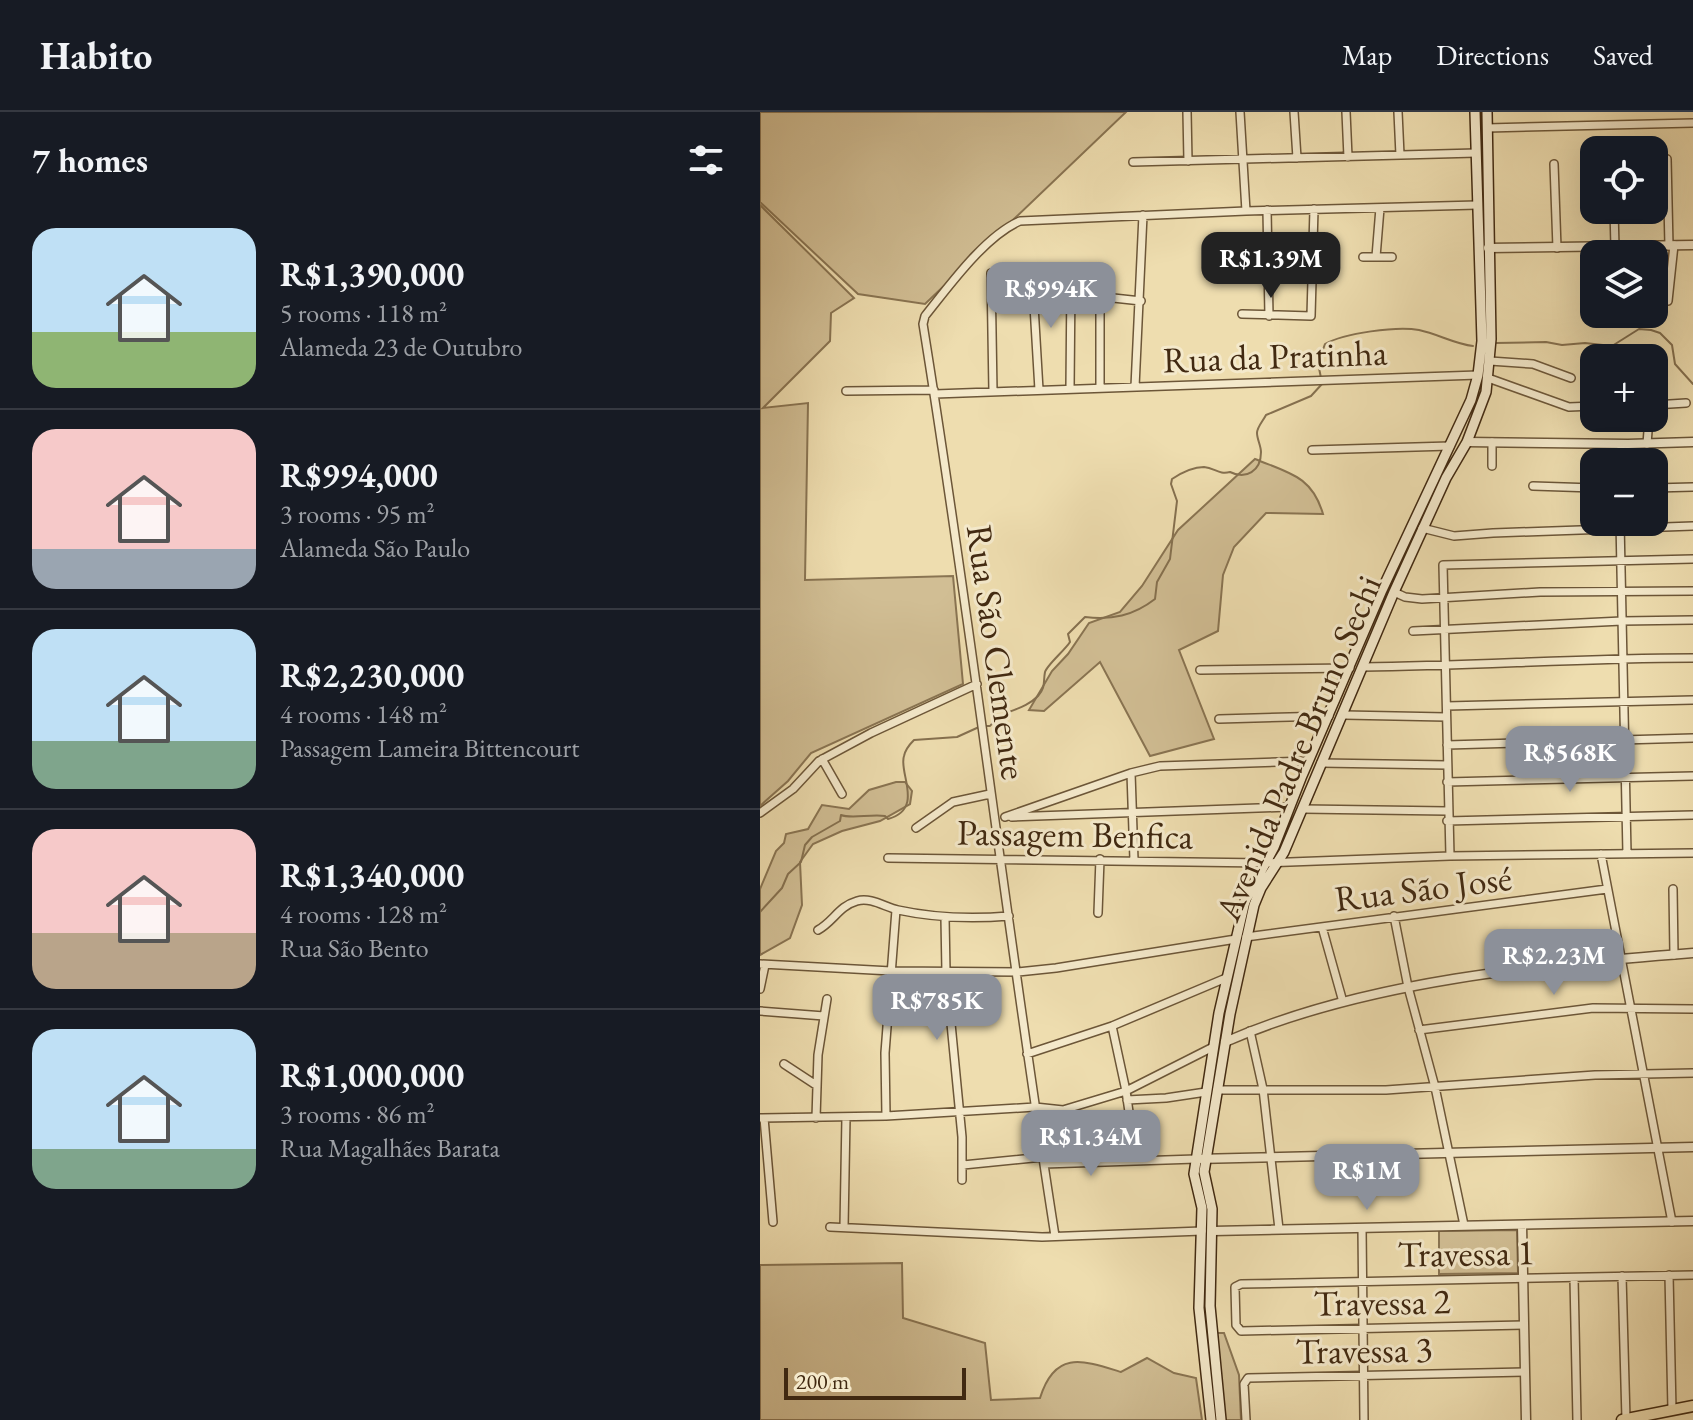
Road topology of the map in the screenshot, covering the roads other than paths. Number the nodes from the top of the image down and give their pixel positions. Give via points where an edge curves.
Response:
1 (1187, 112) edge
2 (1240, 112) edge
3 (1294, 112) edge
4 (1346, 112) edge
5 (1398, 112) edge
6 (1475, 112) edge
7 (1487, 112) edge
8 (1646, 112) edge
9 (1693, 123) edge
10 (1646, 124) junction
11 (1487, 128) junction
12 (1476, 153) junction
13 (1400, 155) junction
14 (1348, 157) junction
15 (1297, 158) junction
16 (1243, 159) junction
17 (1188, 161) junction
18 (1133, 162) dead end
19 (1554, 164) dead end
20 (1668, 181) edge
21 (1477, 205) junction
22 (1380, 208) junction
23 (1314, 209) junction
24 (1267, 210) junction
25 (1246, 211) junction
26 (1143, 215) junction
27 (1693, 245) edge
28 (1668, 246) edge
29 (1671, 246) junction
30 (1488, 248) junction
31 (1557, 248) junction
32 (1580, 248) edge
33 (1363, 257) dead end
34 (1376, 257) junction
35 (1392, 257) dead end
36 (1032, 272) dead end
37 (991, 273) dead end
38 (1269, 278) junction
39 (1313, 279) junction
40 (1071, 280) dead end
41 (1086, 295) dead end
42 (1100, 296) junction
43 (1141, 301) junction
44 (1668, 301) dead end
45 (1242, 314) dead end
46 (1269, 316) junction
47 (1490, 361) junction
48 (1480, 376) junction
49 (1571, 378) dead end
50 (1135, 387) junction
51 (1070, 388) junction
52 (1100, 388) junction
53 (1039, 390) junction
54 (846, 391) dead end
55 (934, 392) junction
56 (993, 392) junction
57 (1686, 403) dead end
58 (1668, 404) edge
59 (1580, 407) edge
60 (1648, 432) edge
61 (1467, 442) junction
62 (1492, 442) junction
63 (1693, 442) edge
64 (1621, 444) junction
65 (1647, 444) junction
66 (1450, 446) junction
67 (1621, 448) edge
68 (1312, 450) dead end
69 (1492, 466) dead end
70 (1533, 486) dead end
71 (1693, 487) edge
72 (1580, 488) edge
73 (1668, 488) edge
74 (1668, 526) edge
75 (1693, 526) edge
76 (1422, 528) junction
77 (1580, 528) edge
78 (1620, 536) edge
79 (1693, 559) edge
80 (1620, 560) junction
81 (1620, 591) junction
82 (1693, 591) edge
83 (1394, 592) junction
84 (1443, 598) junction
85 (1693, 620) edge
86 (1622, 621) junction
87 (1444, 629) junction
88 (1413, 631) dead end
89 (1623, 658) junction
90 (1693, 658) edge
91 (1446, 666) junction
92 (1363, 667) junction
93 (1350, 668) junction
94 (1200, 670) dead end
95 (977, 684) junction
96 (1623, 700) junction
97 (1693, 700) edge
98 (1447, 706) junction
99 (1344, 715) junction
100 (1329, 716) junction
101 (1446, 717) junction
102 (1219, 719) dead end
103 (1693, 738) edge
104 (1624, 740) junction
105 (1447, 745) junction
106 (822, 759) junction
107 (1308, 761) junction
108 (1321, 763) junction
109 (1447, 765) junction
110 (1131, 773) junction
111 (1693, 776) edge
112 (1624, 777) junction
113 (1447, 782) junction
114 (842, 794) dead end
115 (990, 794) junction
116 (1289, 807) junction
117 (1303, 809) junction
118 (1447, 811) junction
119 (760, 813) edge
120 (1132, 813) junction
121 (1625, 815) junction
122 (1693, 815) edge
123 (1005, 817) junction
124 (994, 818) junction
125 (1447, 821) junction
126 (916, 828) dead end
127 (1693, 853) edge
128 (1601, 854) junction
129 (1627, 854) junction
130 (1450, 856) junction
131 (888, 858) dead end
132 (1002, 859) junction
133 (1100, 859) junction
134 (1134, 860) junction
135 (1280, 860) junction
136 (1265, 863) junction
137 (1607, 889) junction
138 (1673, 889) dead end
139 (896, 910) junction
140 (1098, 913) dead end
141 (1009, 916) junction
142 (1394, 916) junction
143 (945, 918) junction
144 (1322, 927) junction
145 (818, 930) dead end
146 (1241, 938) junction
147 (1693, 953) edge
148 (1674, 955) junction
149 (1620, 959) junction
150 (762, 964) edge
151 (891, 971) junction
152 (946, 972) junction
153 (1018, 972) junction
154 (1226, 978) junction
155 (1408, 987) junction
156 (760, 989) edge
157 (827, 999) dead end
158 (1343, 1002) junction
159 (1630, 1009) junction
160 (1693, 1009) edge
161 (760, 1011) edge
162 (824, 1016) junction
163 (1112, 1026) junction
164 (1419, 1030) junction
165 (1250, 1031) junction
166 (1225, 1042) junction
167 (1213, 1047) junction
168 (1027, 1054) junction
169 (784, 1064) dead end
170 (1644, 1073) junction
171 (1693, 1073) edge
172 (816, 1085) junction
173 (1435, 1087) junction
174 (1263, 1089) junction
175 (1211, 1091) junction
176 (1126, 1096) junction
177 (1035, 1107) junction
178 (957, 1112) junction
179 (886, 1116) junction
180 (846, 1117) junction
181 (762, 1118) edge
182 (816, 1118) junction
183 (1693, 1147) edge
184 (1659, 1148) junction
185 (1450, 1153) junction
186 (1269, 1158) junction
187 (1201, 1159) junction
188 (1043, 1161) junction
189 (1136, 1161) junction
190 (963, 1165) junction
191 (962, 1180) dead end
192 (1693, 1221) edge
193 (773, 1222) dead end
194 (1672, 1222) junction
195 (1464, 1225) junction
196 (1522, 1225) junction
197 (830, 1227) dead end
198 (844, 1227) junction
199 (1362, 1228) junction
200 (1279, 1229) junction
201 (1208, 1231) junction
202 (1055, 1236) junction
203 (1669, 1275) junction
204 (1693, 1275) edge
205 (1622, 1276) junction
206 (1523, 1278) junction
207 (1574, 1278) junction
208 (1362, 1281) junction
209 (1524, 1325) junction
210 (1362, 1330) junction
211 (1241, 1331) joint
212 (1525, 1372) junction
213 (1363, 1376) junction
214 (1693, 1406) edge
215 (1672, 1410) junction
216 (1211, 1420) edge
217 (1221, 1420) edge
218 (1246, 1420) edge
219 (1364, 1420) edge
220 (1526, 1420) edge
221 (1577, 1420) edge
222 (1624, 1420) edge

1 - 17 street
2 - 16 street
3 - 15 street
4 - 14 street
5 - 13 street
6 - 12 main road, Avenida Padre Bruno Sechi
7 - 11 main road, Avenida Padre Bruno Sechi
8 - 10 street
9 - 10 street
10 - 11 street
11 - 30 main road, Avenida Padre Bruno Sechi
12 - 13 street
12 - 21 main road, Avenida Padre Bruno Sechi
13 - 14 street
14 - 15 street
15 - 16 street
16 - 17 street
16 - 25 street
17 - 18 street
19 - 31 street
20 - 29 street
21 - 22 street, Rua São Clemente
21 - 48 main road, Avenida Padre Bruno Sechi
22 - 23 street, Rua São Clemente
22 - 34 street
23 - 24 street, Rua São Clemente
23 - 39 street
24 - 25 street, Rua São Clemente
24 - 38 street
25 - 26 street, Rua São Clemente
26 - 43 street
26 - 55 street, Rua São Clemente via 1028,220 1006,227 925,316
27 - 29 street
28 - 29 street
29 - 44 street
30 - 31 street
30 - 47 main road, Avenida Padre Bruno Sechi
31 - 32 street
33 - 34 street
34 - 35 street
36 - 53 street
37 - 56 street
38 - 39 street
38 - 46 street
39 - 46 street via 1310,317
40 - 51 street
41 - 42 street
42 - 43 street
42 - 52 street
43 - 50 street
45 - 46 street
47 - 48 main road, Avenida Padre Bruno Sechi
47 - 49 street via 1533,364
48 - 50 street, Rua da Pratinha
48 - 59 street
48 - 61 main road, Avenida Padre Bruno Sechi via 1479,414
48 - 66 main road, Avenida Padre Bruno Sechi
50 - 52 street, Rua da Pratinha
51 - 52 street, Rua da Pratinha
51 - 53 street, Rua da Pratinha
53 - 56 street, Rua da Pratinha
54 - 55 street, Rua da Pratinha
55 - 56 street, Rua da Pratinha
55 - 95 street, Rua São Clemente
57 - 58 street
60 - 65 street
61 - 62 street
61 - 76 main road, Avenida Padre Bruno Sechi
62 - 64 street
62 - 69 street
63 - 65 street
64 - 65 street
64 - 67 street
66 - 68 street
66 - 93 main road, Avenida Padre Bruno Sechi
70 - 72 street
71 - 73 street
74 - 75 street
76 - 77 street via 1454,536
76 - 83 main road, Avenida Padre Bruno Sechi
78 - 80 street
79 - 80 street
80 - 81 street
80 - 84 street via 1443,565
81 - 82 street
81 - 84 street
81 - 86 street
83 - 84 street
83 - 92 main road, Avenida Padre Bruno Sechi
84 - 87 street
85 - 86 street
86 - 87 street
86 - 89 street
87 - 88 street
87 - 91 street
89 - 90 street
89 - 91 street
89 - 96 street
91 - 92 street
91 - 98 street
92 - 99 main road, Avenida Padre Bruno Sechi
93 - 94 street
93 - 100 main road, Avenida Padre Bruno Sechi
95 - 106 street
95 - 115 street, Rua São Clemente
96 - 97 street
96 - 98 street
96 - 104 street
98 - 101 street
99 - 101 street
99 - 108 main road, Avenida Padre Bruno Sechi
100 - 102 street
100 - 107 main road, Avenida Padre Bruno Sechi
101 - 105 street
103 - 104 street
104 - 105 street
104 - 112 street
105 - 109 street
106 - 114 street
106 - 119 street
107 - 110 street via 1160,766
107 - 116 main road, Avenida Padre Bruno Sechi
108 - 109 street
108 - 117 main road, Avenida Padre Bruno Sechi
109 - 113 street
110 - 120 street
110 - 123 street
111 - 112 street
112 - 113 street
112 - 121 street
113 - 118 street
115 - 124 street, Rua São Clemente
115 - 126 street via 953,802
116 - 120 street
116 - 136 main road, Avenida Padre Bruno Sechi
117 - 118 street
117 - 135 main road, Avenida Padre Bruno Sechi
118 - 125 street
120 - 123 street
120 - 134 street
121 - 122 street
121 - 125 street
121 - 129 street
123 - 124 street
124 - 132 street, Rua São Clemente
125 - 130 street
127 - 129 street, Passagem Benfica
128 - 129 street, Passagem Benfica
128 - 130 street, Passagem Benfica
128 - 137 street
130 - 135 street, Passagem Benfica
131 - 132 street, Passagem Benfica
132 - 133 street, Passagem Benfica
132 - 141 street, Rua São Clemente
133 - 134 street, Passagem Benfica
133 - 140 street
134 - 136 street, Passagem Benfica
135 - 136 street, Passagem Benfica
135 - 146 main road, Avenida Padre Bruno Sechi via 1261,888
136 - 146 main road, Avenida Padre Bruno Sechi via 1245,901
137 - 142 street, Rua São José
137 - 149 street
138 - 148 street
139 - 143 street
139 - 145 street via 875,901 856,901
139 - 151 street
141 - 143 street
141 - 153 street, Rua São Clemente
142 - 144 street, Rua São José
142 - 155 street
143 - 152 street
144 - 146 street, Rua São José
144 - 158 street
146 - 153 street, Rua São José
146 - 154 main road, Avenida Padre Bruno Sechi
146 - 166 main road, Avenida Padre Bruno Sechi
147 - 148 street
148 - 149 street
149 - 155 street
149 - 159 street
150 - 151 street, Rua São José
150 - 156 street
151 - 152 street, Rua São José
151 - 179 street
152 - 153 street, Rua São José
152 - 178 street
153 - 168 street, Rua São Clemente
154 - 163 street
154 - 167 main road, Avenida Padre Bruno Sechi
155 - 158 street
155 - 164 street
157 - 162 street
158 - 165 street
159 - 160 street
159 - 164 street via 1593,1008
159 - 170 street
161 - 162 street
162 - 172 street
163 - 168 street
163 - 176 street
164 - 173 street
165 - 166 street
165 - 174 street
166 - 167 main road
166 - 175 main road, Avenida Padre Bruno Sechi
167 - 175 main road, Avenida Padre Bruno Sechi
167 - 176 street
168 - 177 street, Rua São Clemente
169 - 172 street
170 - 171 street
170 - 173 street
170 - 184 street
172 - 182 street
173 - 174 street
173 - 185 street
174 - 175 street
174 - 186 street
175 - 176 street via 1166,1098
175 - 187 main road, Avenida Padre Bruno Sechi
176 - 177 street via 1063,1110
176 - 189 street
177 - 178 street
177 - 188 street, Rua São Clemente
178 - 179 street
178 - 190 street
179 - 180 street
180 - 182 street
180 - 198 street
181 - 182 street
181 - 193 street
183 - 184 street
184 - 185 street
184 - 194 street
185 - 186 street
185 - 195 street
186 - 187 street
186 - 200 street
187 - 189 street
187 - 201 main road, Avenida Padre Bruno Sechi via 1211,1198
188 - 189 street
188 - 190 street
188 - 202 street, Rua São Clemente
190 - 191 street
192 - 194 street
194 - 196 street
195 - 196 street
195 - 199 street
196 - 206 street
197 - 198 street
198 - 202 street
199 - 200 street
199 - 208 street
200 - 201 street
201 - 202 street
201 - 216 main road, Avenida Padre Bruno Sechi via 1199,1308
201 - 217 main road, Avenida Padre Bruno Sechi
203 - 204 street, Travessa 1
203 - 205 street, Travessa 1
203 - 215 street
205 - 207 street, Travessa 1
205 - 222 street
206 - 207 street, Travessa 1
206 - 208 street, Travessa 1
206 - 209 street
207 - 221 street
208 - 210 street
208 - 211 street, Travessa 1 via 1237,1284 1236,1325
209 - 210 street, Travessa 2
209 - 212 street
210 - 211 street, Travessa 2
210 - 213 street
212 - 213 street, Travessa 3
212 - 220 street
213 - 218 street, Travessa 3 via 1248,1378
213 - 219 street
214 - 215 main road
215 - 222 main road

